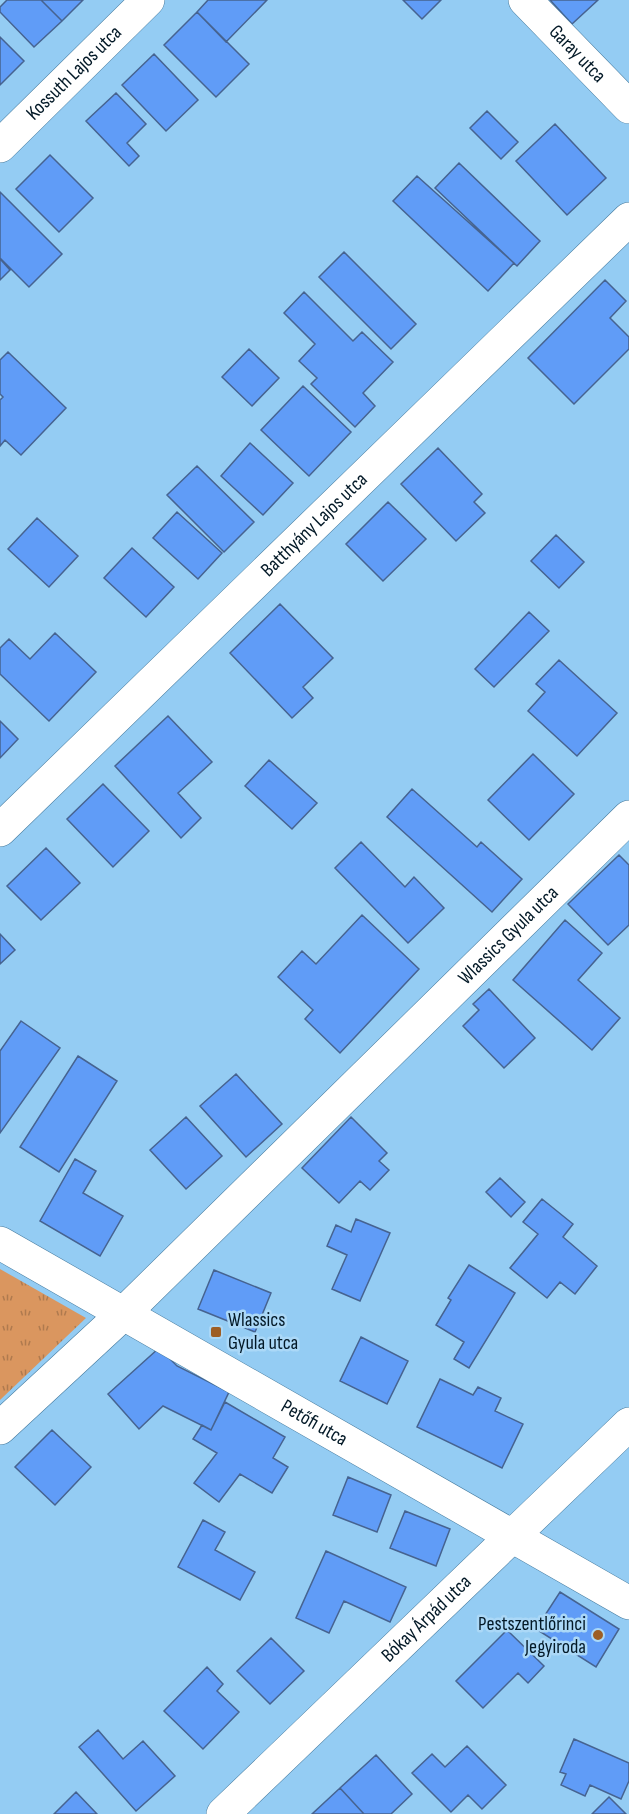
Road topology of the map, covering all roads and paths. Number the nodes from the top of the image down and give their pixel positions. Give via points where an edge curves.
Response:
1 (148, 0) edge
2 (525, 0) edge
3 (629, 107) edge
4 (0, 146) edge
5 (629, 219) edge
6 (629, 817) edge
7 (0, 830) edge
8 (0, 1242) edge
9 (123, 1314) junction
10 (629, 1424) edge
11 (0, 1428) edge
12 (513, 1537) junction
13 (629, 1603) edge
14 (223, 1814) edge

1 - 4 street, Kossuth Lajos utca
2 - 3 street, Garay utca
5 - 7 street, Batthyány Lajos utca
6 - 9 street, Wlassics Gyula utca
8 - 9 street, Petőfi utca
9 - 11 street, Wlassics Gyula utca
9 - 12 street, Petőfi utca
10 - 12 street, Bókay Árpád utca
12 - 13 street, Petőfi utca
12 - 14 street, Bókay Árpád utca

